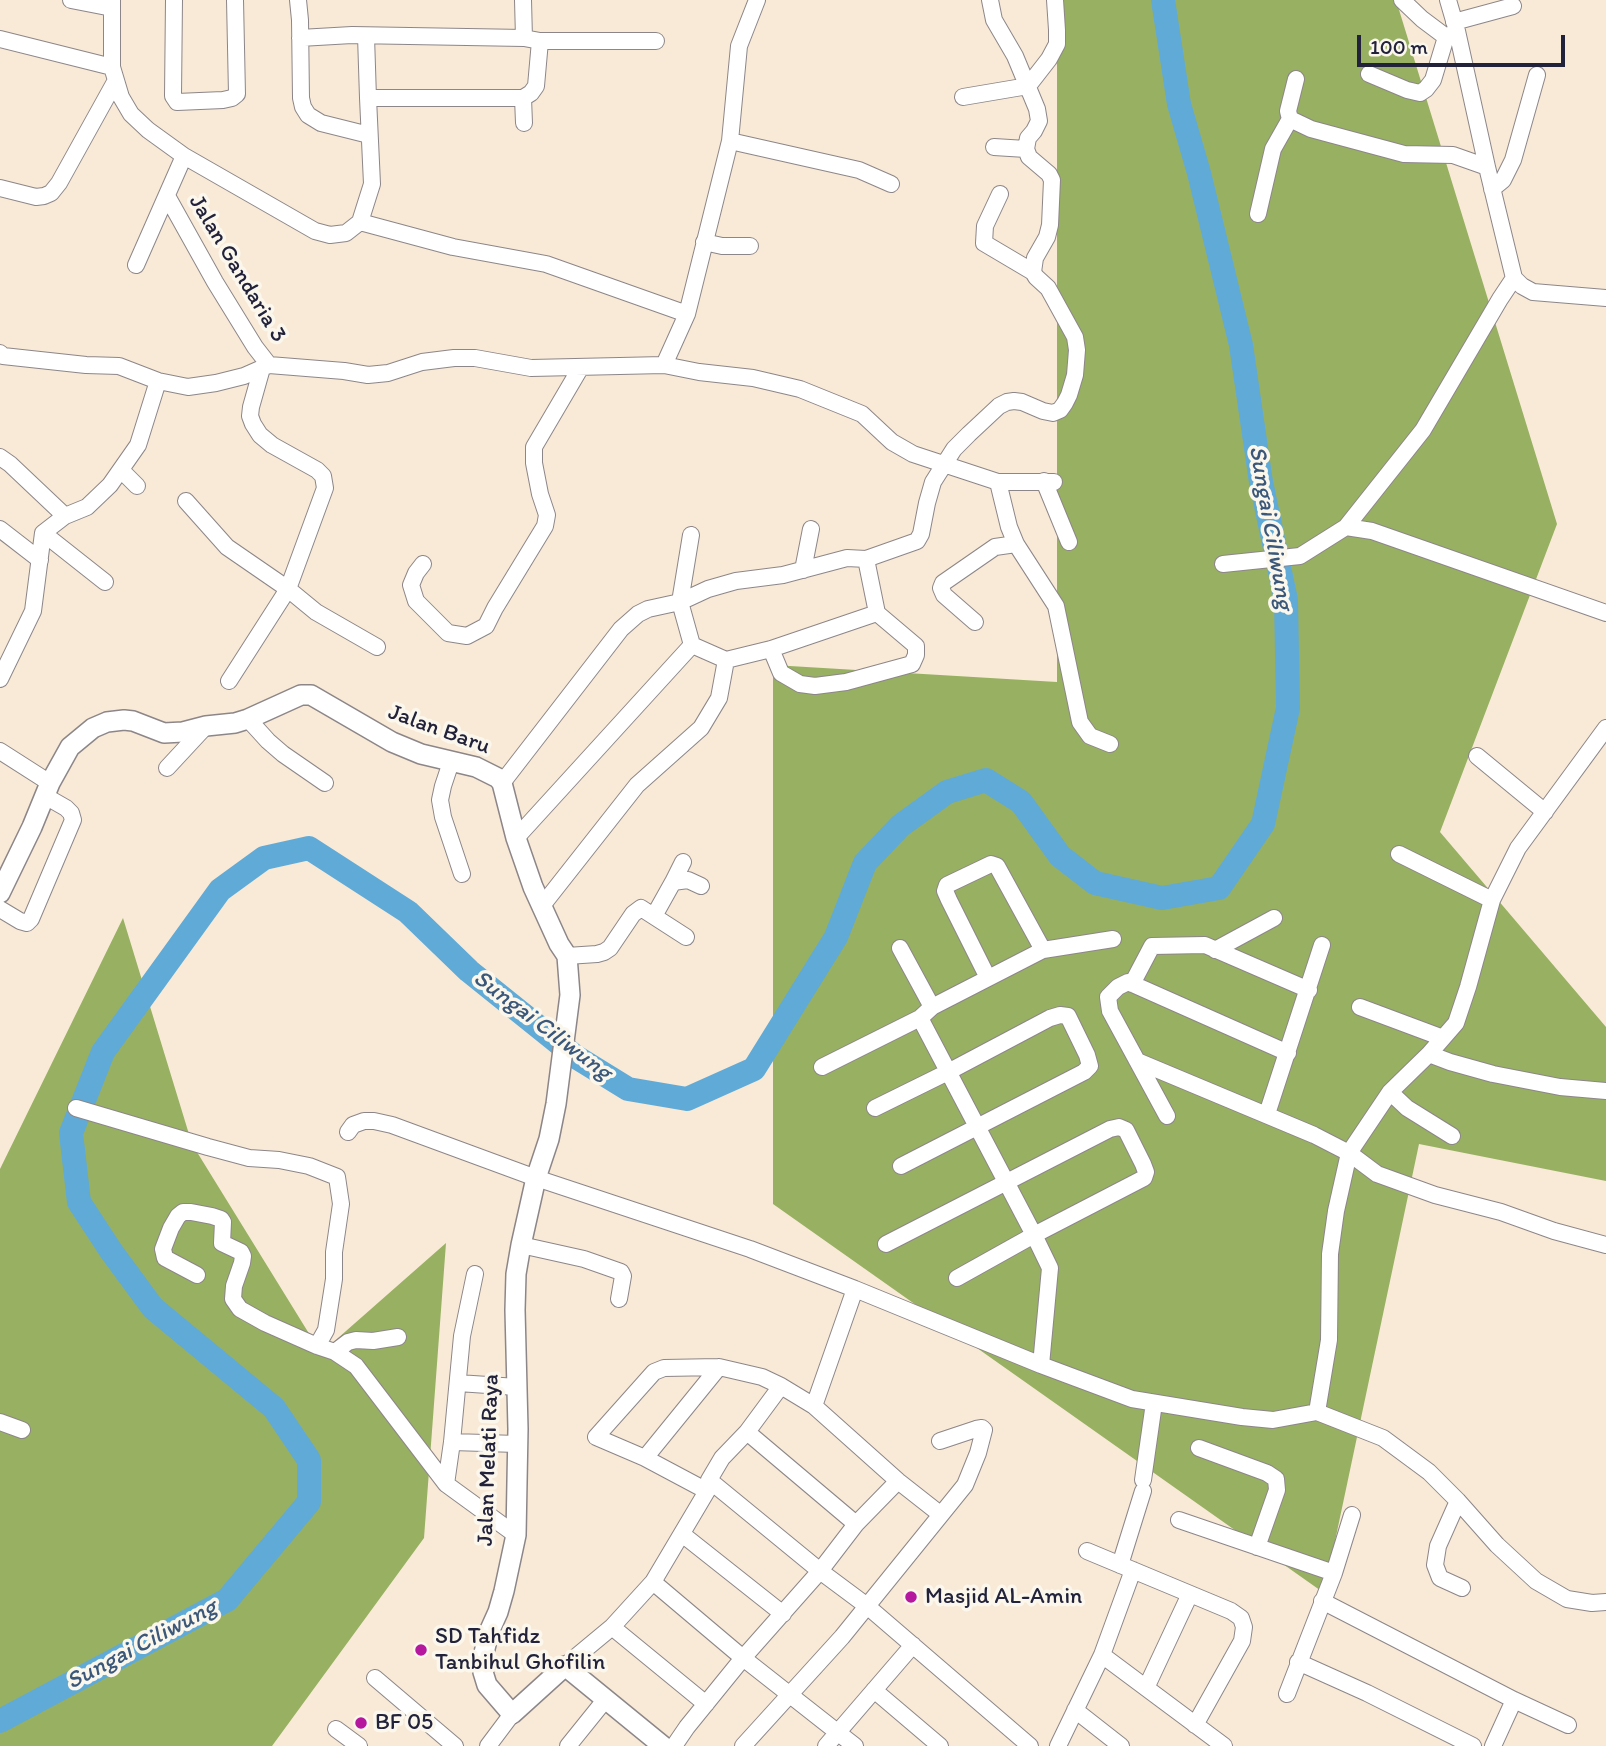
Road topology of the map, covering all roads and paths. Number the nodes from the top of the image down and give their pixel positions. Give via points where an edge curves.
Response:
1 (71, 0) edge
2 (174, 0) edge
3 (235, 0) edge
4 (298, 0) edge
5 (523, 0) edge
6 (757, 0) edge
7 (990, 0) edge
8 (1055, 0) edge
9 (1402, 0) edge
10 (1448, 0) edge
11 (112, 4) edge
12 (1513, 6) dead end
13 (1452, 30) junction
14 (366, 36) junction
15 (300, 38) junction
16 (524, 38) junction
17 (0, 39) edge
18 (540, 41) junction
19 (656, 41) dead end
20 (1369, 74) dead end
21 (114, 75) junction
22 (1537, 75) dead end
23 (1296, 79) dead end
24 (1028, 86) junction
25 (963, 97) dead end
26 (368, 98) junction
27 (523, 99) junction
28 (1290, 118) junction
29 (524, 123) dead end
30 (369, 135) junction
31 (730, 141) junction
32 (994, 147) dead end
33 (1026, 149) junction
34 (184, 156) junction
35 (1487, 167) junction
36 (891, 184) dead end
37 (0, 188) edge
38 (1492, 189) junction
39 (1000, 194) dead end
40 (167, 196) junction
41 (1258, 214) dead end
42 (360, 222) junction
43 (704, 242) junction
44 (750, 246) dead end
45 (136, 265) dead end
46 (1033, 272) junction
47 (1514, 278) junction
48 (1606, 298) edge
49 (687, 314) junction
50 (0, 354) edge
51 (664, 365) junction
52 (266, 367) junction
53 (581, 367) junction
54 (158, 381) junction
55 (0, 457) edge
56 (943, 465) junction
57 (121, 470) junction
58 (998, 482) junction
59 (137, 486) dead end
60 (186, 501) dead end
61 (65, 516) junction
62 (1346, 527) junction
63 (0, 529) edge
64 (811, 529) dead end
65 (43, 533) junction
66 (691, 535) dead end
67 (1069, 542) dead end
68 (1016, 544) junction
69 (866, 559) junction
70 (40, 560) junction
71 (423, 564) dead end
72 (1223, 565) dead end
73 (803, 570) junction
74 (105, 582) dead end
75 (288, 589) junction
76 (680, 602) junction
77 (877, 613) junction
78 (1606, 613) edge
79 (975, 622) dead end
80 (692, 645) junction
81 (377, 647) dead end
82 (771, 649) junction
83 (726, 660) junction
84 (0, 679) edge
85 (229, 681) dead end
86 (252, 723) junction
87 (206, 726) junction
88 (1606, 727) edge
89 (1110, 744) dead end
90 (0, 751) edge
91 (1598, 752) edge
92 (1478, 756) dead end
93 (451, 762) junction
94 (167, 768) dead end
95 (325, 783) dead end
96 (502, 783) junction
97 (47, 790) junction
98 (1545, 812) junction
99 (516, 838) junction
100 (1399, 854) dead end
101 (683, 862) dead end
102 (462, 874) dead end
103 (673, 882) junction
104 (701, 886) dead end
105 (0, 893) edge
106 (1492, 900) junction
107 (541, 907) junction
108 (0, 909) edge
109 (654, 916) junction
110 (1274, 918) dead end
111 (686, 937) dead end
112 (1113, 939) dead end
113 (1322, 945) dead end
114 (900, 948) dead end
115 (1043, 950) junction
116 (1215, 950) junction
117 (567, 956) junction
118 (988, 978) junction
119 (1132, 984) junction
120 (1308, 990) junction
121 (1360, 1007) dead end
122 (926, 1012) junction
123 (1443, 1038) junction
124 (1287, 1053) junction
125 (1429, 1054) junction
126 (1137, 1061) junction
127 (822, 1067) dead end
128 (948, 1072) junction
129 (1606, 1091) edge
130 (1390, 1092) junction
131 (556, 1104) joint
132 (76, 1108) dead end
133 (875, 1108) dead end
134 (1267, 1114) junction
135 (1167, 1115) dead end
136 (978, 1127) junction
137 (348, 1132) dead end
138 (1452, 1136) dead end
139 (1349, 1153) junction
140 (901, 1166) dead end
141 (536, 1178) junction
142 (1006, 1182) junction
143 (1034, 1235) junction
144 (886, 1244) dead end
145 (521, 1245) junction
146 (1606, 1245) edge
147 (475, 1274) dead end
148 (197, 1275) dead end
149 (957, 1278) dead end
150 (855, 1289) junction
151 (619, 1299) dead end
152 (398, 1337) dead end
153 (317, 1346) junction
154 (335, 1352) junction
155 (1041, 1365) junction
156 (719, 1367) junction
157 (458, 1383) junction
158 (781, 1386) junction
159 (517, 1387) junction
160 (1154, 1403) junction
161 (814, 1406) junction
162 (1317, 1412) junction
163 (0, 1422) edge
164 (22, 1430) dead end
165 (747, 1432) junction
166 (940, 1441) dead end
167 (452, 1442) junction
168 (517, 1444) junction
169 (1199, 1448) dead end
170 (645, 1458) junction
171 (898, 1480) junction
172 (446, 1484) junction
173 (708, 1486) junction
174 (1458, 1501) junction
175 (940, 1514) junction
176 (1352, 1515) dead end
177 (1178, 1520) dead end
178 (856, 1524) junction
179 (516, 1535) junction
180 (682, 1535) junction
181 (1257, 1547) junction
182 (1087, 1551) dead end
183 (1126, 1568) junction
184 (820, 1571) junction
185 (1334, 1573) junction
186 (653, 1582) junction
187 (1462, 1588) dead end
188 (1190, 1594) junction
189 (1322, 1601) junction
190 (1606, 1602) edge
191 (867, 1606) junction
192 (783, 1614) junction
193 (612, 1627) junction
194 (913, 1645) junction
195 (1101, 1655) junction
196 (743, 1658) junction
197 (1298, 1662) junction
198 (563, 1670) junction
199 (375, 1678) dead end
200 (1146, 1688) junction
201 (874, 1690) junction
202 (1287, 1693) dead end
203 (789, 1694) junction
204 (1514, 1699) junction
205 (706, 1704) junction
206 (601, 1706) junction
207 (1075, 1710) junction
208 (512, 1714) junction
209 (1195, 1725) junction
210 (1568, 1725) dead end
211 (335, 1729) dead end
212 (839, 1732) junction
213 (1217, 1744) edge
214 (359, 1746) edge
215 (455, 1746) edge
216 (488, 1746) edge
217 (568, 1746) edge
218 (651, 1746) edge
219 (663, 1746) edge
220 (674, 1746) edge
221 (743, 1746) edge
222 (826, 1746) edge
223 (855, 1746) edge
224 (940, 1746) edge
225 (1030, 1746) edge
226 (1058, 1746) edge
227 (1121, 1746) edge
228 (1473, 1746) edge
229 (1493, 1746) edge

1 - 11 street
2 - 3 street via 173,96 177,102 223,100 237,94
4 - 15 street
5 - 16 street
6 - 31 street via 739,46
7 - 24 street via 994,20
8 - 24 street via 1057,44
9 - 13 street via 1422,19
10 - 13 street
11 - 21 street
12 - 13 street
13 - 20 street via 1433,80 1420,93
13 - 35 street
14 - 15 street
14 - 16 street
14 - 26 street
15 - 30 street via 301,98 308,115 321,123
16 - 18 street
17 - 21 street
18 - 19 street
18 - 27 street via 536,86
21 - 34 street via 131,114
21 - 37 street via 51,193 36,197
22 - 38 street via 1513,160 1503,180
23 - 28 street via 1287,111
24 - 25 street
24 - 33 street via 1039,121
26 - 27 street
26 - 30 street
27 - 29 street
28 - 35 street via 1311,129 1379,148 1404,154 1453,155
28 - 41 street via 1273,149
30 - 42 street via 372,184
31 - 36 street via 859,170
31 - 43 street
32 - 33 street
33 - 46 street via 1052,180 1050,225
34 - 40 street
34 - 42 street via 315,231 346,233
35 - 38 street
38 - 47 street
39 - 46 street via 985,226 984,243
40 - 45 street
40 - 52 street, Jalan Gandaria 3
42 - 49 street via 453,247 547,264
43 - 44 street
43 - 49 street
46 - 56 street via 1048,288 1074,337 1077,362 1069,395 1053,413 1014,401 999,406
47 - 48 street via 1532,292
47 - 62 street via 1423,430
49 - 51 street
50 - 54 street via 119,366
51 - 53 street
51 - 56 street via 800,389 862,414 892,442
52 - 53 street via 368,375 422,362 475,358 531,368
52 - 54 street via 188,387
52 - 75 street via 251,407 253,424 272,445 317,470 325,488
53 - 71 street via 534,447 545,526 486,626 467,636 448,633 416,601 411,585
54 - 57 street via 138,445
55 - 61 street
56 - 58 street
56 - 69 street via 933,482 917,541
57 - 59 street
57 - 61 street via 87,507
58 - 67 street via 1049,482
58 - 68 street
60 - 75 street via 227,547
61 - 65 street
62 - 72 street via 1300,555
62 - 78 street via 1372,531
63 - 70 street
64 - 73 street
65 - 70 street
65 - 74 street
66 - 76 street
68 - 79 street via 996,547 943,583 944,595
68 - 89 street via 1056,606 1080,722 1090,736
69 - 73 street via 847,558
69 - 77 street
70 - 84 street via 33,611
73 - 76 street via 736,581
75 - 81 street via 316,612
75 - 85 street
76 - 80 street
76 - 96 street via 648,609 621,629
77 - 82 street
77 - 82 street via 916,646 912,664 815,686 781,673
80 - 83 street
80 - 99 street
82 - 83 street
83 - 107 street via 719,698 701,728 637,785
86 - 87 street, Jalan Baru
86 - 93 street, Jalan Baru via 300,695 311,695 392,742
86 - 95 street via 283,754
87 - 94 street
87 - 97 street, Jalan Baru via 164,733 133,721 107,722 70,747
88 - 91 street
90 - 97 street
91 - 98 street
92 - 98 street
93 - 96 street, Jalan Baru via 476,767
93 - 102 street via 440,800
96 - 99 street, Jalan Baru
97 - 105 street, Jalan Baru
97 - 108 street via 73,820 31,919 20,921
98 - 106 street via 1518,848
99 - 107 street, Jalan Baru
100 - 106 street
101 - 103 street
103 - 104 street via 688,880
103 - 109 street
106 - 123 street via 1456,1023
107 - 117 street, Jalan Baru
109 - 111 street
109 - 117 street via 638,909 604,952
110 - 116 street
112 - 115 street
113 - 120 street
114 - 122 street
115 - 118 street
115 - 118 street via 997,866 991,864 947,885 945,891
116 - 119 street via 1152,946
116 - 120 street
117 - 131 street, Jalan Baru via 570,995
118 - 122 street
119 - 124 street
119 - 126 street via 1118,987 1107,1000
120 - 124 street
121 - 123 street
122 - 127 street
122 - 128 street
123 - 125 street
124 - 134 street
125 - 129 street via 1493,1074
125 - 130 street
126 - 134 street
126 - 135 street
128 - 133 street
128 - 136 street
128 - 136 street via 1050,1018 1068,1016 1090,1066
130 - 138 street
130 - 139 street
131 - 141 street, Jalan Melati Raya
132 - 153 street via 239,1156 309,1166 337,1177 341,1204 334,1279 326,1330
134 - 139 street
136 - 140 street
136 - 142 street
137 - 141 street via 353,1125 374,1121
139 - 146 street via 1377,1174 1412,1187
139 - 162 street via 1330,1254 1329,1339
141 - 145 street, Jalan Melati Raya
141 - 150 street
142 - 143 street
142 - 143 street via 1110,1129 1126,1130 1143,1164 1144,1178
142 - 144 street
143 - 149 street
143 - 155 street via 1050,1268
145 - 151 street via 621,1272
145 - 159 street, Jalan Melati Raya via 516,1286
147 - 157 street
148 - 153 street via 165,1258 163,1250 183,1212 221,1219 222,1243 241,1252 233,1299 240,1309
150 - 155 street
150 - 161 street
152 - 154 street via 356,1340
153 - 154 street
154 - 172 street via 356,1366
155 - 160 street
156 - 158 street
156 - 170 street
156 - 170 street via 654,1372 596,1437
157 - 159 street
157 - 167 street
158 - 161 street
158 - 165 street
159 - 168 street, Jalan Melati Raya
160 - 162 street via 1273,1420
160 - 183 street
161 - 171 street
162 - 174 street via 1383,1438 1429,1472
163 - 164 street
165 - 173 street via 722,1458
165 - 178 street
166 - 175 street via 984,1430 965,1485
167 - 168 street
167 - 172 street
168 - 179 street, Jalan Melati Raya
169 - 181 street via 1276,1479 1277,1490
170 - 173 street
171 - 175 street
171 - 178 street
172 - 179 street
173 - 180 street
173 - 184 street
174 - 187 street via 1438,1546 1435,1565 1440,1578
174 - 190 street via 1536,1581 1567,1599
175 - 191 street
176 - 185 street
177 - 181 street
178 - 184 street
179 - 208 street, Jalan Melati Raya via 483,1657 487,1685
180 - 186 street
180 - 192 street
181 - 185 street
182 - 183 street
183 - 188 street
183 - 195 street
184 - 191 street
184 - 192 street
185 - 189 street
186 - 193 street
186 - 196 street
188 - 200 street
188 - 209 street via 1231,1611 1244,1627 1242,1641
189 - 197 street
189 - 204 street
191 - 194 street
191 - 203 street
192 - 196 street
193 - 198 street
193 - 205 street
194 - 201 street
194 - 225 street
195 - 200 street
195 - 207 street
196 - 203 street
196 - 205 street
197 - 202 street
197 - 228 street
198 - 206 street
198 - 208 street
198 - 219 street
199 - 215 street
200 - 209 street
201 - 212 street
201 - 224 street
203 - 212 street
203 - 221 street
204 - 210 street
204 - 229 street
205 - 220 street
206 - 217 street
206 - 218 street
207 - 226 street
207 - 227 street
208 - 216 street
209 - 213 street
211 - 214 street
212 - 222 street
212 - 223 street

